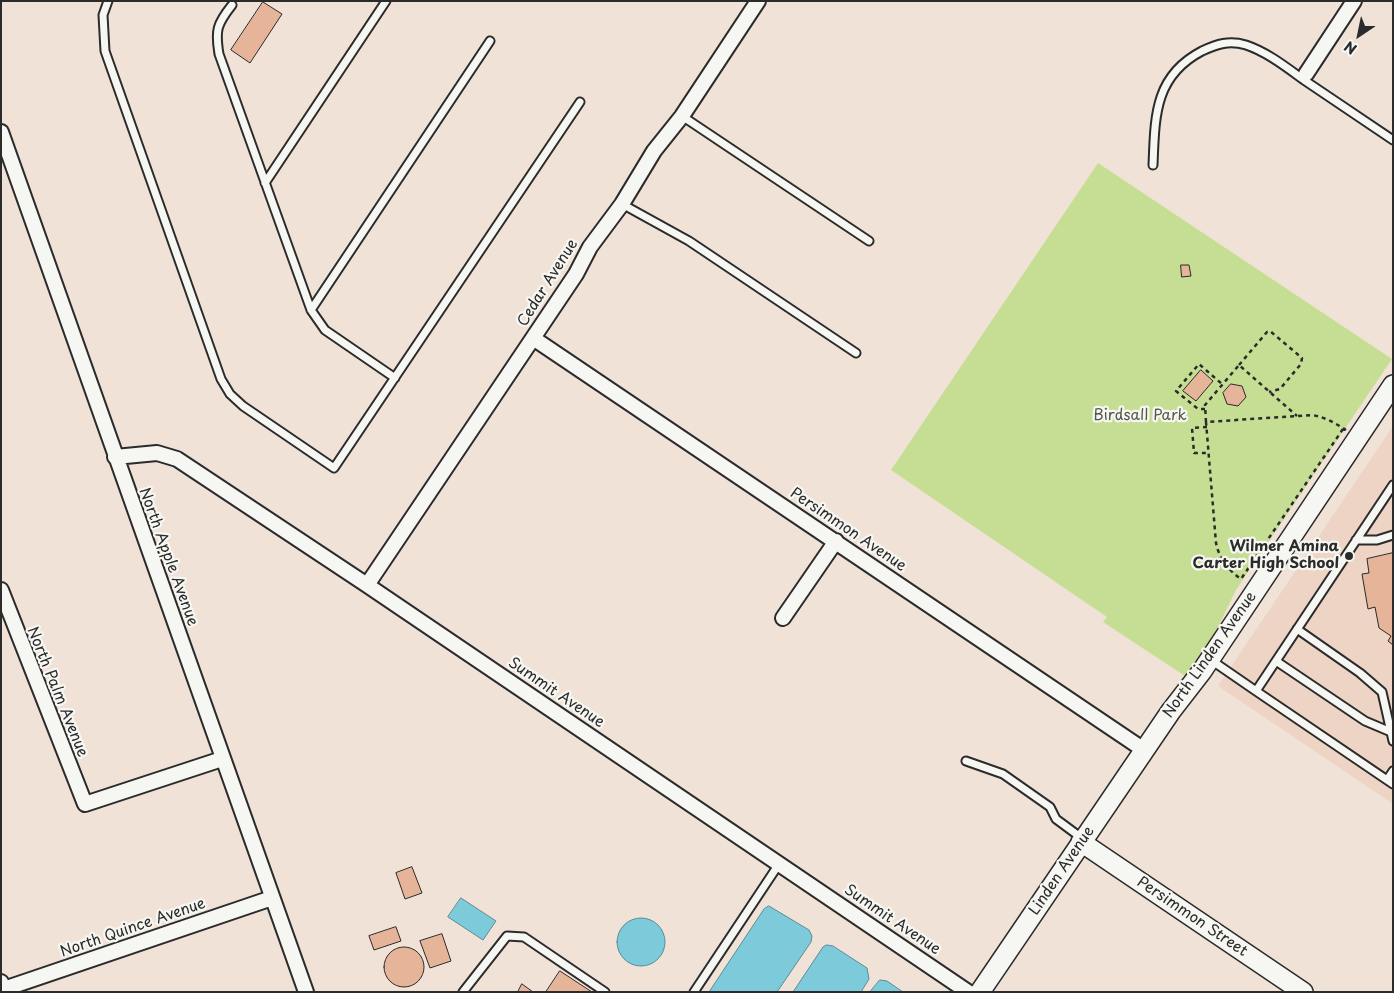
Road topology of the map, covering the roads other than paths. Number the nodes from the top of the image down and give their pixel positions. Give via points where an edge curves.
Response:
1 (108, 1) edge
2 (386, 1) edge
3 (758, 1) edge
4 (1348, 3) edge
5 (232, 5) dead end
6 (490, 41) dead end
7 (1306, 74) dead end
8 (580, 102) dead end
9 (682, 116) junction
10 (1, 132) edge
11 (1393, 140) edge
12 (1153, 165) dead end
13 (265, 183) junction
14 (622, 204) junction
15 (869, 241) dead end
16 (311, 310) junction
17 (533, 338) junction
18 (856, 352) dead end
19 (395, 378) junction
20 (1392, 386) edge
21 (115, 457) junction
22 (1393, 485) edge
23 (1393, 535) edge
24 (1356, 540) junction
25 (836, 541) junction
26 (367, 584) junction
27 (1, 590) edge
28 (784, 618) dead end
29 (1297, 629) junction
30 (1210, 660) junction
31 (1276, 661) junction
32 (1256, 691) junction
33 (1391, 732) junction
34 (1393, 741) edge
35 (1144, 750) junction
36 (222, 758) junction
37 (966, 761) dead end
38 (1393, 772) edge
39 (1390, 782) edge
40 (1083, 840) junction
41 (779, 864) junction
42 (272, 898) junction
43 (3, 985) edge
44 (306, 992) edge
45 (464, 992) edge
46 (605, 992) edge
47 (694, 992) edge
48 (968, 992) edge
49 (980, 992) edge
50 (1303, 992) edge

1 - 19 lane via 103,15 105,51 221,379 230,394 334,468
2 - 13 lane
3 - 9 street, Cedar Avenue
4 - 7 street
5 - 13 lane via 219,22 216,35 219,54
6 - 16 lane
8 - 19 lane
9 - 14 street, Cedar Avenue via 654,151
9 - 15 lane
10 - 21 street, North Apple Avenue
11 - 12 lane via 1272,58 1246,45 1228,41 1188,58 1168,78 1154,119
13 - 16 lane
14 - 17 street, Cedar Avenue via 590,247
14 - 18 lane via 689,241
16 - 19 lane via 325,330
17 - 25 street, Persimmon Avenue
17 - 26 street, Cedar Avenue
20 - 30 street, North Linden Avenue via 1350,433
21 - 26 street, Summit Avenue via 157,453 177,459
21 - 36 street, North Apple Avenue
22 - 24 lane
23 - 24 lane via 1377,540
24 - 29 lane
25 - 28 street
25 - 35 street, Persimmon Avenue
26 - 41 street, Summit Avenue
27 - 36 street, North Palm Avenue via 85,804
29 - 31 lane
29 - 33 lane via 1377,686 1382,692
30 - 32 lane
30 - 35 street, North Linden Avenue
31 - 32 lane
31 - 33 lane via 1365,721
32 - 39 lane
33 - 34 lane
35 - 40 street, Linden Avenue
36 - 42 street, North Apple Avenue
37 - 40 lane via 1003,774 1050,807 1056,819
38 - 39 lane
40 - 49 street, Linden Avenue
40 - 50 street, Persimmon Street
41 - 47 lane
41 - 48 street, Summit Avenue
42 - 43 street, North Quince Avenue
42 - 44 street, North Apple Avenue
45 - 46 lane via 507,936 514,935 524,937

